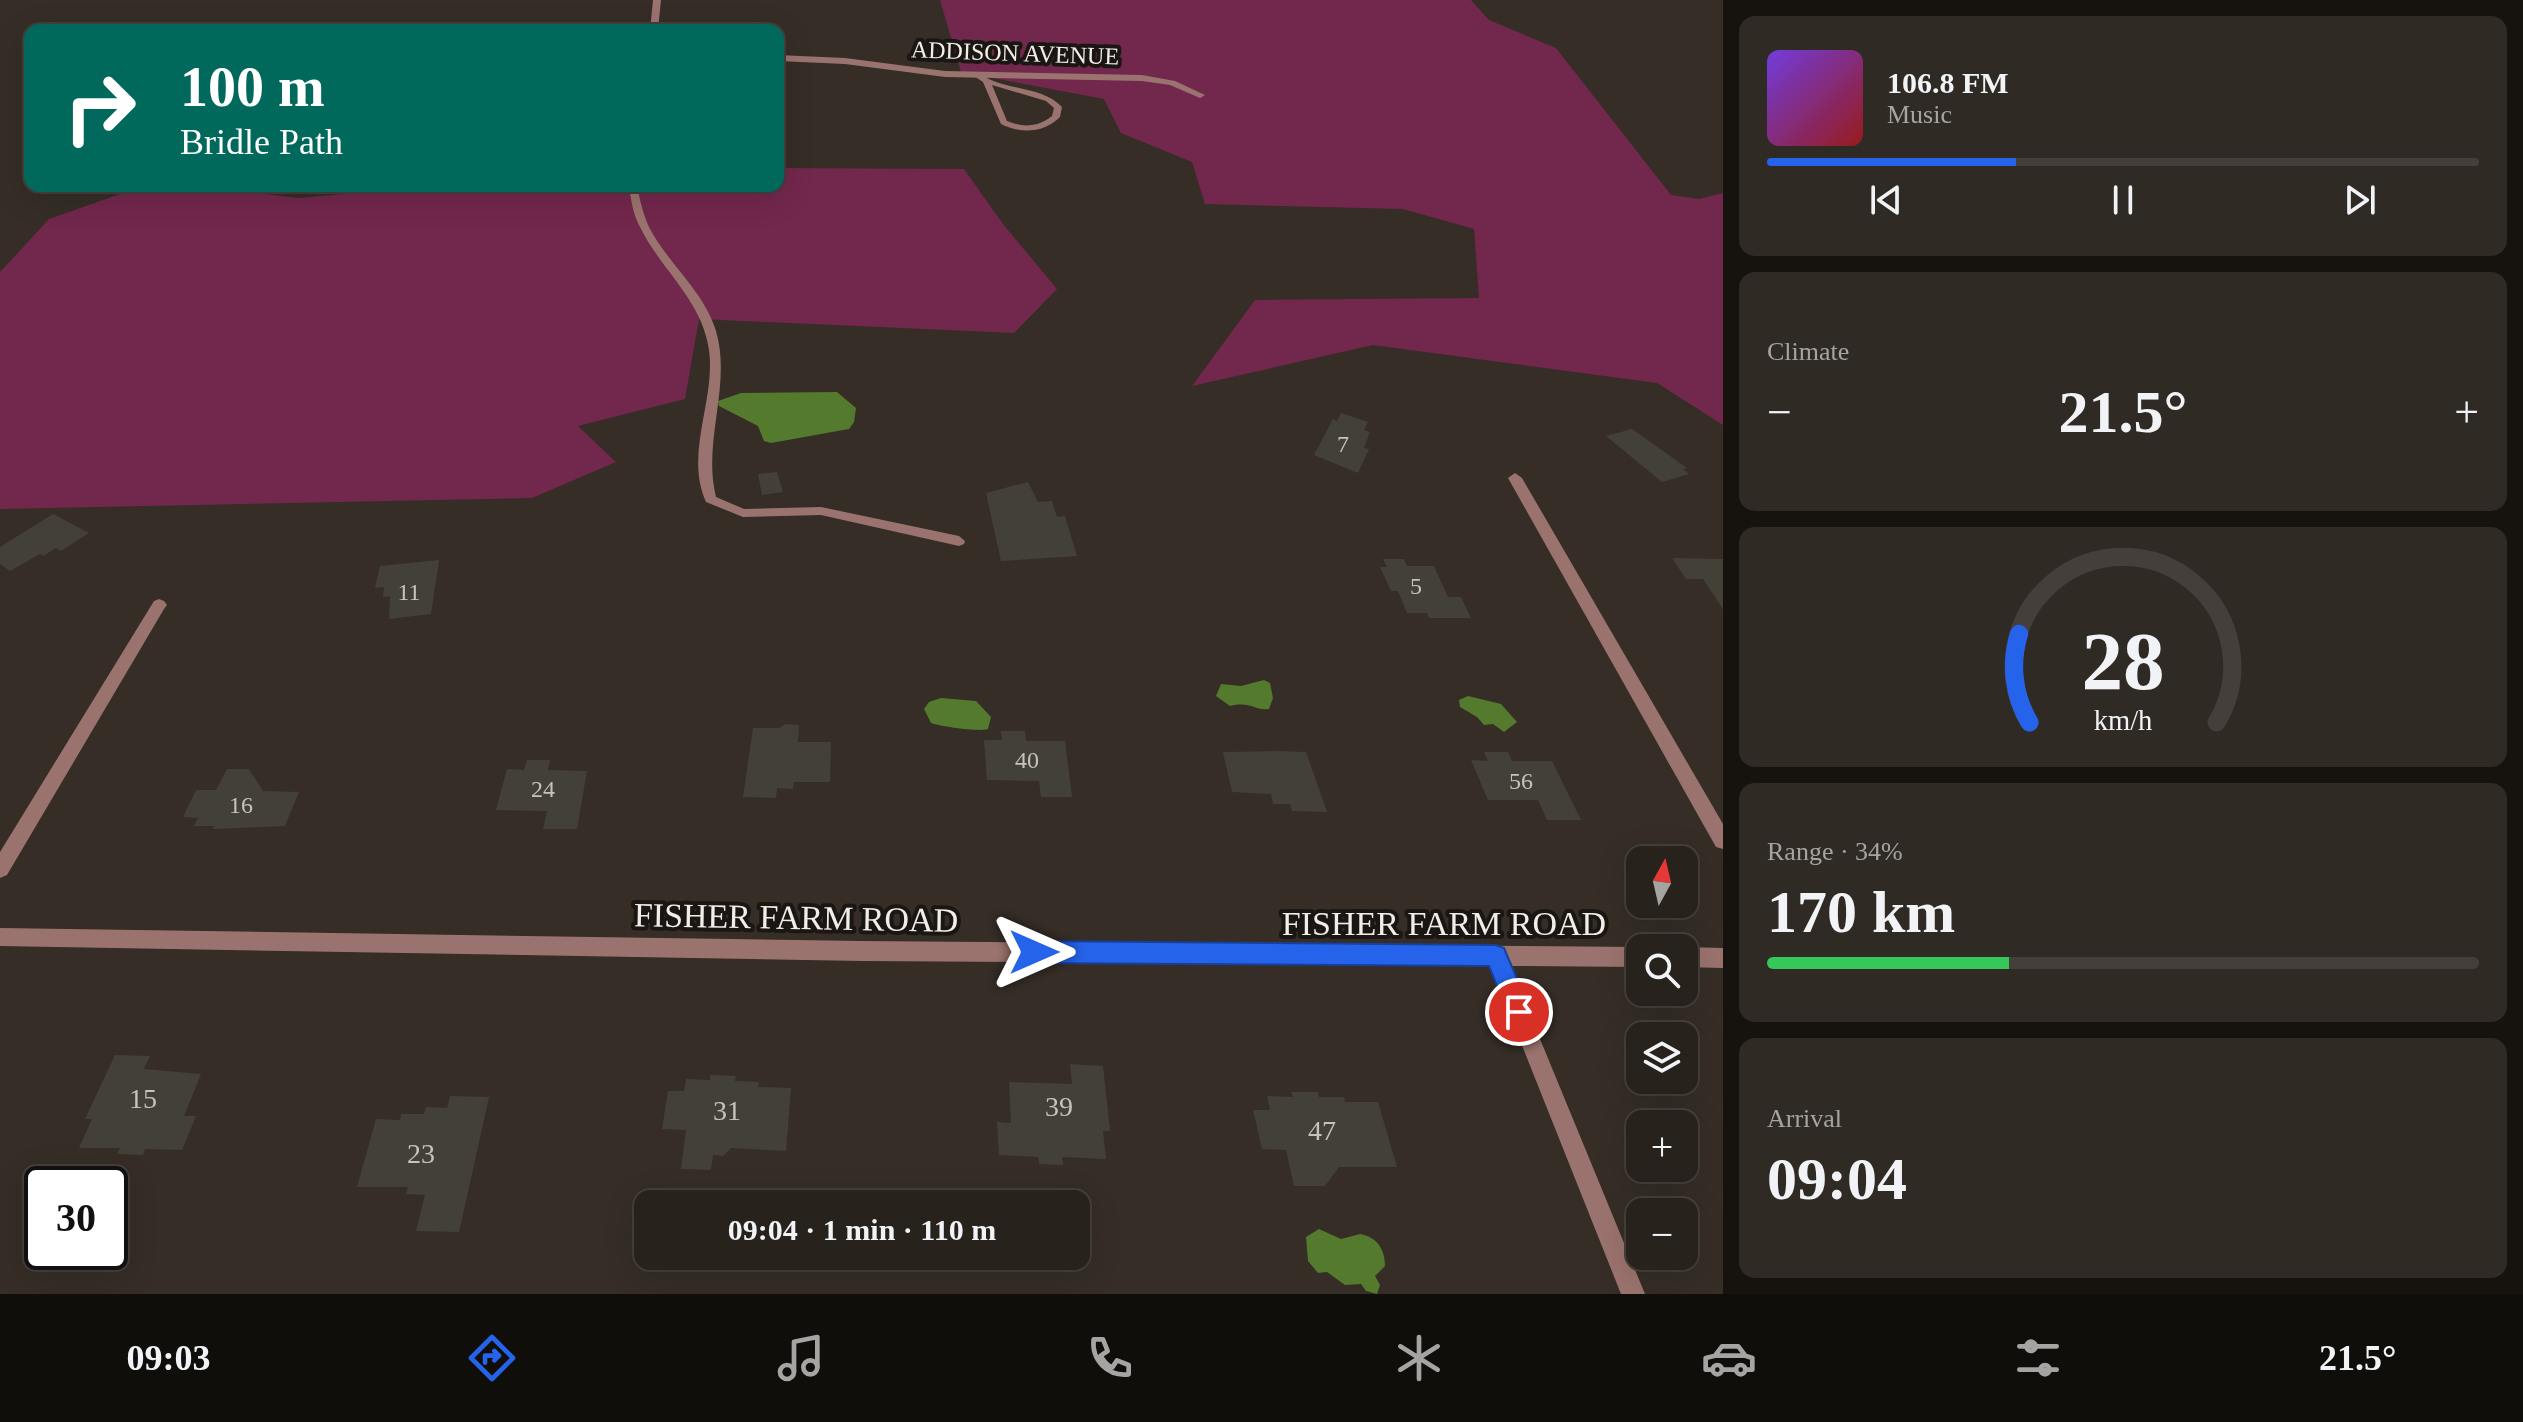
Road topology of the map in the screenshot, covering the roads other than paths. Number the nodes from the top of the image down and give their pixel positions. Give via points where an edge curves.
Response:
1 (657, 0) edge
2 (655, 24) edge
3 (784, 59) edge
4 (982, 77) junction
5 (1200, 95) dead end
6 (634, 192) edge
7 (1515, 478) dead end
8 (959, 541) dead end
9 (159, 605) dead end
10 (1723, 841) edge
11 (0, 869) edge
12 (0, 937) edge
13 (1496, 956) junction
14 (1626, 957) edge
15 (1698, 957) edge
16 (1723, 958) edge
17 (1633, 1294) edge

1 - 2 street
3 - 4 street, ADDISON AVENUE
4 - 4 lane via 1049,99 1058,107 1056,117 1031,128 1010,126
4 - 5 street, ADDISON AVENUE via 1131,77 1172,83
6 - 8 lane via 643,229 695,298 711,331 716,368 704,481 710,499 743,513 821,511
7 - 10 street
9 - 11 street
12 - 13 street, FISHER FARM ROAD
13 - 14 street, FISHER FARM ROAD
13 - 17 street
15 - 16 street

